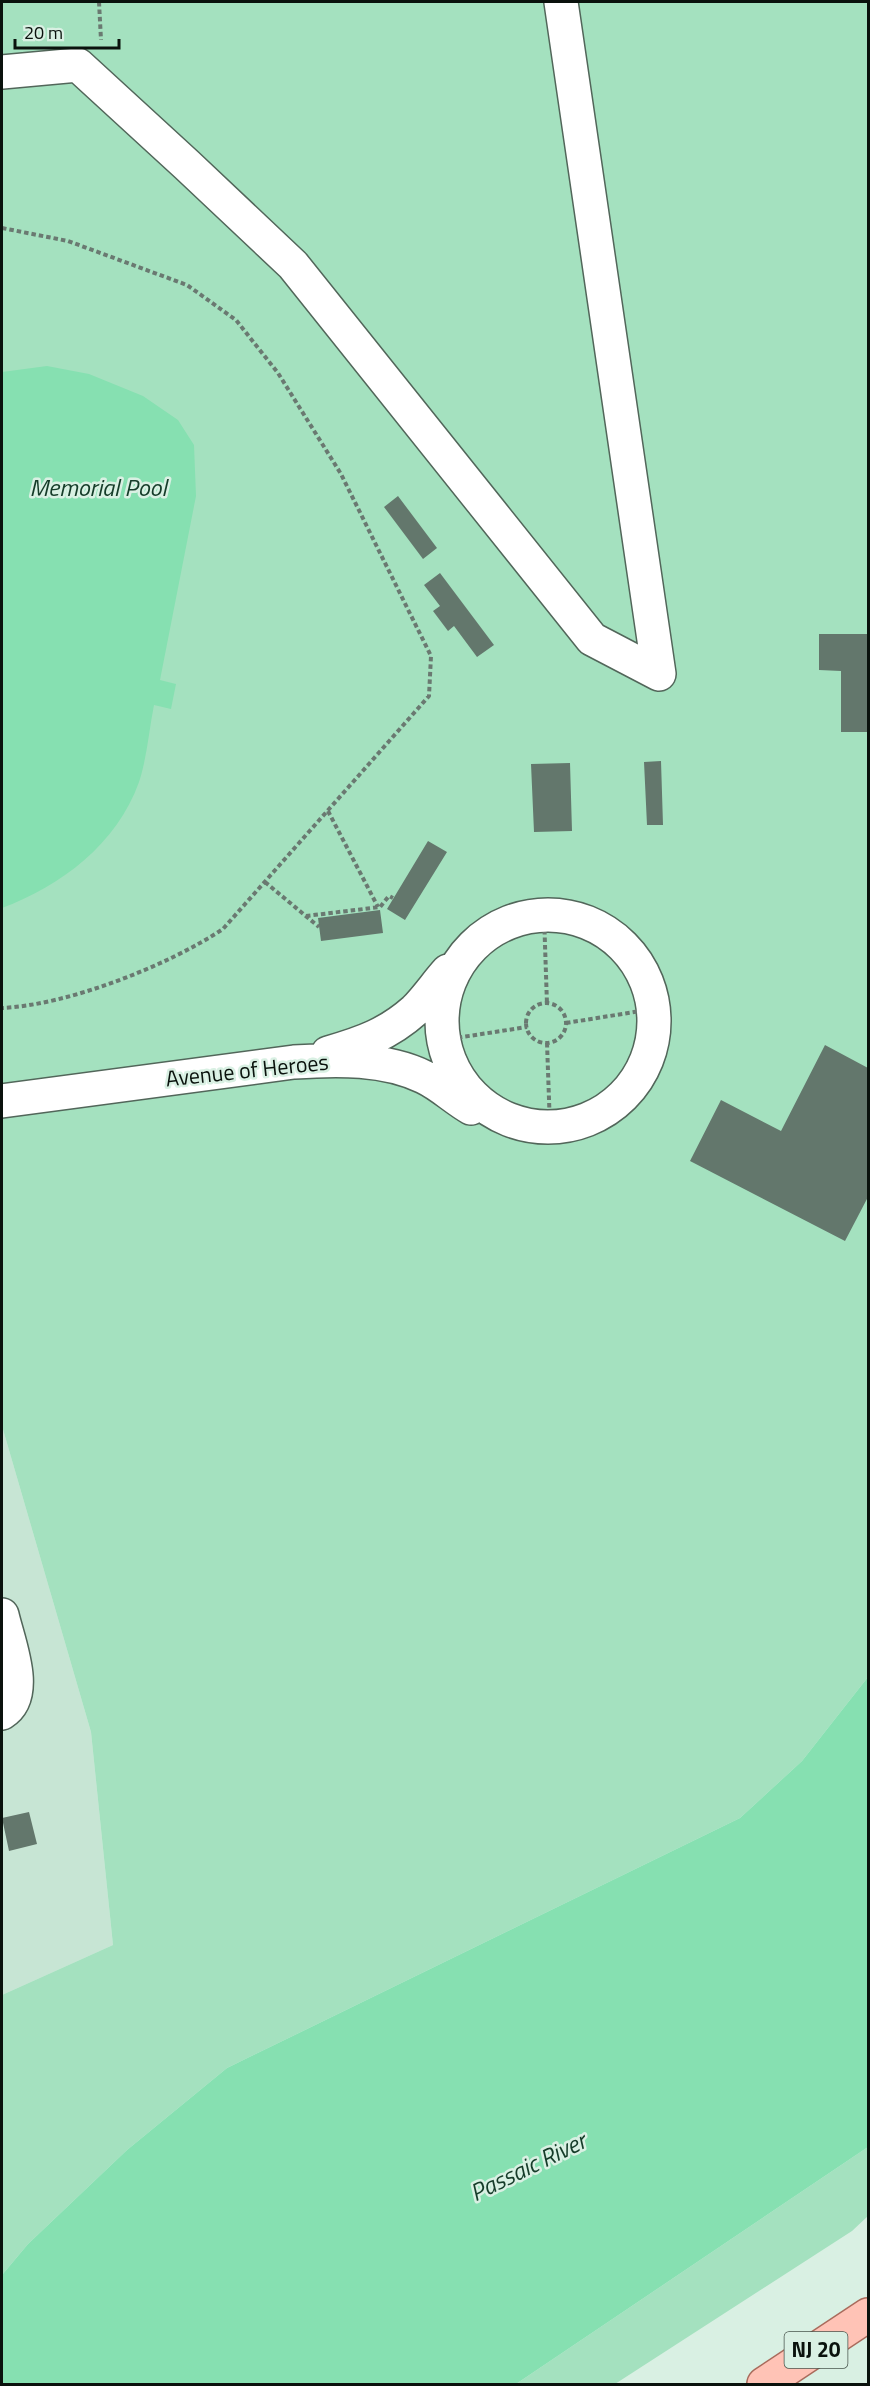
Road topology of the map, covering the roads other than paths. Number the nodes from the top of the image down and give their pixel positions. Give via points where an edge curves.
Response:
1 (561, 2) edge
2 (2, 72) edge
3 (466, 952) junction
4 (294, 1062) junction
5 (2, 1101) edge
6 (516, 1123) junction
7 (2, 1615) edge
8 (2, 1713) edge
9 (868, 2316) edge
10 (764, 2385) edge

1 - 2 street via 659,674 592,639 293,265 78,65
3 - 4 street via 415,1009 377,1038
3 - 6 street, Avenue of Heroes via 450,977 442,1005 447,1057 471,1096
3 - 6 street, Avenue of Heroes via 504,924 544,915 572,917 614,938 632,956 651,995 651,1047 628,1091 609,1109 589,1120 550,1127
4 - 5 street, Avenue of Heroes
4 - 6 street, Avenue of Heroes via 356,1061 409,1071 470,1108
7 - 8 street via 17,1683 10,1707
9 - 10 main road, NJ 20

